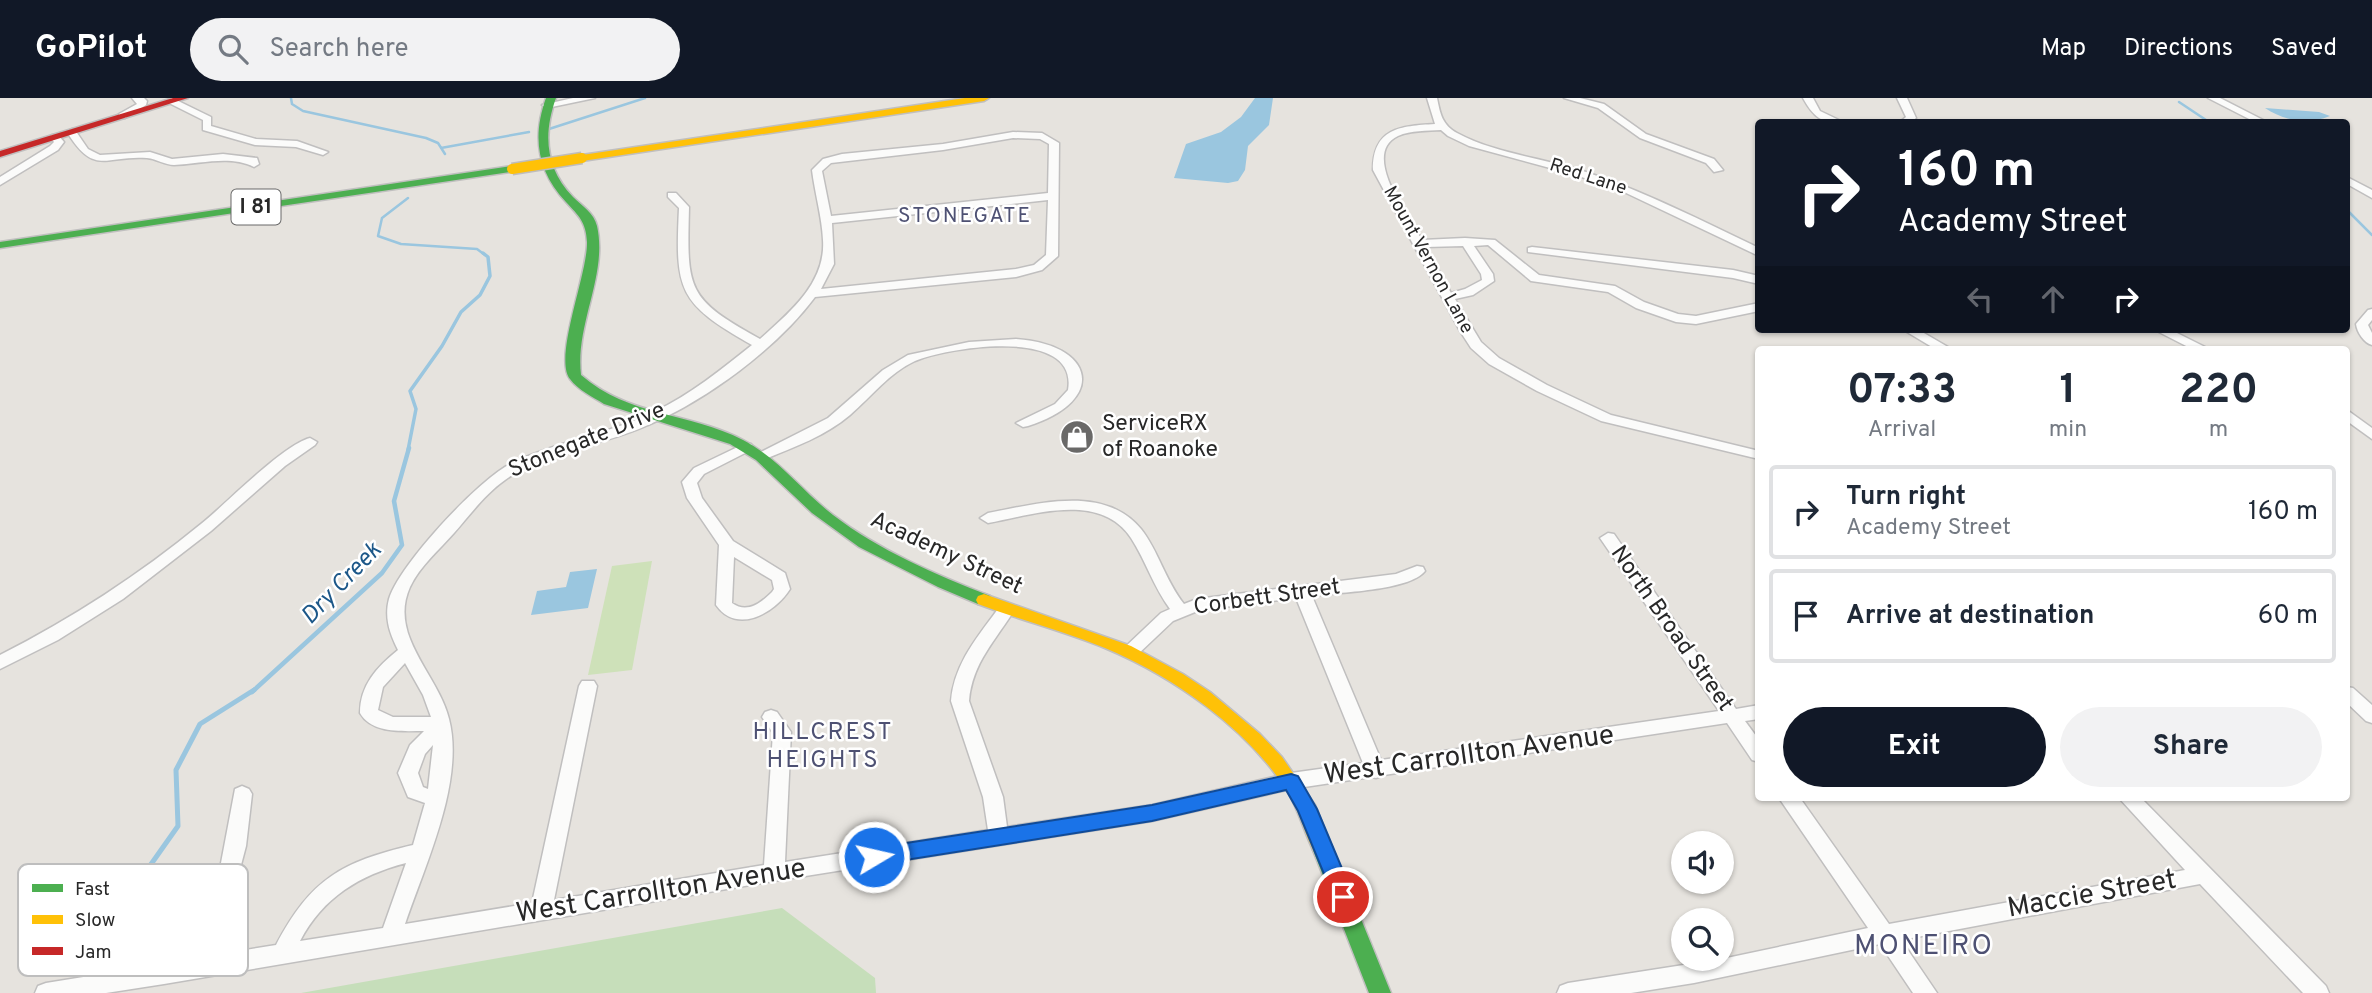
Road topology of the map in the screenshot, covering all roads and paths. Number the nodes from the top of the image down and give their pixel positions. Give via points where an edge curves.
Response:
1 (137, 98) edge
2 (590, 98) edge
3 (916, 98) edge
4 (984, 98) edge
5 (1432, 98) edge
6 (1569, 98) edge
7 (1808, 98) edge
8 (1902, 98) edge
9 (2213, 98) edge
10 (164, 101) edge
11 (549, 102) edge
12 (119, 117) junction
13 (1830, 119) edge
14 (1910, 119) edge
15 (2256, 119) edge
16 (1442, 127) junction
17 (72, 132) junction
18 (55, 137) junction
19 (237, 137) junction
20 (323, 152) dead end
21 (580, 153) junction
22 (0, 154) edge
23 (223, 157) junction
24 (510, 163) junction
25 (254, 164) dead end
26 (1718, 170) dead end
27 (0, 181) edge
28 (2350, 182) edge
29 (672, 195) dead end
30 (2372, 195) edge
31 (1053, 197) junction
32 (825, 220) junction
33 (0, 232) edge
34 (1465, 241) junction
35 (1418, 244) junction
36 (0, 246) edge
37 (1532, 250) dead end
38 (1755, 251) edge
39 (1755, 279) edge
40 (814, 293) junction
41 (1448, 297) junction
42 (1755, 308) edge
43 (2372, 313) edge
44 (1915, 333) edge
45 (2168, 333) edge
46 (2372, 341) edge
47 (760, 344) junction
48 (1940, 346) edge
49 (2195, 346) edge
50 (657, 416) junction
51 (2350, 417) edge
52 (1024, 423) dead end
53 (2372, 435) edge
54 (310, 442) dead end
55 (746, 447) junction
56 (1755, 453) edge
57 (761, 456) junction
58 (988, 518) dead end
59 (1608, 538) dead end
60 (727, 545) junction
61 (1417, 571) dead end
62 (1302, 592) junction
63 (1007, 610) junction
64 (1180, 610) junction
65 (407, 652) junction
66 (1130, 652) junction
67 (0, 663) edge
68 (588, 686) dead end
69 (2350, 696) edge
70 (1755, 713) edge
71 (2372, 716) edge
72 (771, 717) dead end
73 (1732, 717) junction
74 (442, 725) junction
75 (1755, 749) edge
76 (1376, 771) junction
77 (1291, 782) junction
78 (242, 794) dead end
79 (435, 799) junction
80 (1791, 801) edge
81 (2132, 801) edge
82 (999, 837) junction
83 (419, 852) junction
84 (231, 864) edge
85 (774, 872) junction
86 (2203, 875) junction
87 (541, 912) junction
88 (1885, 934) junction
89 (391, 935) junction
90 (283, 953) junction
91 (248, 959) edge
92 (152, 976) edge
93 (46, 993) edge
94 (1380, 993) edge
95 (1567, 993) edge
96 (1926, 993) edge
97 (2318, 993) edge

1 - 12 street via 141,105
2 - 11 street
3 - 21 main road, I 81
4 - 21 main road, I 81
5 - 16 street via 1433,115
6 - 26 street via 1601,106 1643,136 1710,161
7 - 13 street via 1815,113
8 - 14 street
9 - 15 street
10 - 12 main road
10 - 19 street via 208,119 208,134 217,141
11 - 50 main road, Academy Street via 540,128 546,169 592,229 588,276 570,357 574,376 601,397
12 - 17 main road
16 - 35 street, Mount Vernon Lane via 1398,132 1385,138 1379,150 1381,176
16 - 38 street, Red Lane via 1474,144 1628,190
17 - 18 main road
17 - 23 street via 84,151 99,158 150,155 171,162
18 - 22 main road
18 - 27 street via 59,142 54,148
19 - 20 street
19 - 23 street via 242,140
21 - 24 main road, I 81
23 - 25 street via 253,160
24 - 33 main road, I 81
24 - 36 main road, I 81
28 - 30 street
29 - 47 street via 684,207 682,274 689,293 711,317
31 - 32 street
31 - 32 street, Stonegate Drive via 1054,143 1042,136 1013,135 827,161 817,170
31 - 40 street, Stonegate Drive via 1052,256 1038,268
32 - 40 street, Stonegate Drive via 829,256
34 - 35 street
34 - 41 street via 1488,281
34 - 42 street via 1494,243 1535,278 1611,289 1676,318 1696,320
35 - 41 street, Mount Vernon Lane
37 - 39 street
40 - 47 street, Stonegate Drive
41 - 56 street, Mount Vernon Lane via 1482,352 1542,388 1626,424
43 - 46 street via 2362,324
44 - 48 street
45 - 49 street
47 - 50 street, Stonegate Drive via 709,384
50 - 55 main road, Academy Street via 709,430
50 - 65 street, Stonegate Drive via 517,467 490,484 417,564 400,590 395,619
51 - 53 street
52 - 57 street via 1062,405 1073,394 1071,366 1060,353 1020,343 929,353 898,364 831,423
54 - 67 street via 169,556 86,616
55 - 57 main road, Academy Street
55 - 60 street via 699,471 689,482
57 - 63 main road, Academy Street via 845,533
58 - 64 street via 1069,505 1117,516 1134,532
59 - 73 street, North Broad Street
60 - 60 street via 779,577 782,589 772,603 742,614 724,605
61 - 62 street, Corbett Street via 1399,579
62 - 64 street, Corbett Street
62 - 76 street
63 - 66 main road, Academy Street
63 - 82 street via 969,664 959,689 993,797
64 - 66 street, Corbett Street
65 - 74 street, Stonegate Drive via 423,677
65 - 74 street via 379,677 369,713 392,722
66 - 77 main road, Academy Street via 1215,707 1273,758
68 - 87 street
69 - 71 street
70 - 73 street, West Carrollton Avenue
72 - 85 street via 782,732
73 - 75 street, North Broad Street
73 - 76 street, West Carrollton Avenue
74 - 79 street, Stonegate Drive via 442,765
74 - 79 street via 417,750 408,773 415,792
76 - 77 street, West Carrollton Avenue
77 - 82 street, West Carrollton Avenue via 1152,813
77 - 94 main road, Academy Street via 1334,873
78 - 84 street
79 - 83 street, Stonegate Drive
80 - 88 street
81 - 86 street
82 - 85 street, West Carrollton Avenue
83 - 89 street, Stonegate Drive
83 - 90 street via 380,860 341,879 304,912
85 - 87 street, West Carrollton Avenue
86 - 88 street, Maccie Street
86 - 97 street
87 - 89 street, West Carrollton Avenue
88 - 95 street, Maccie Street via 1694,973
88 - 96 street
89 - 90 street, West Carrollton Avenue
90 - 91 street, West Carrollton Avenue
92 - 93 street, West Carrollton Avenue

